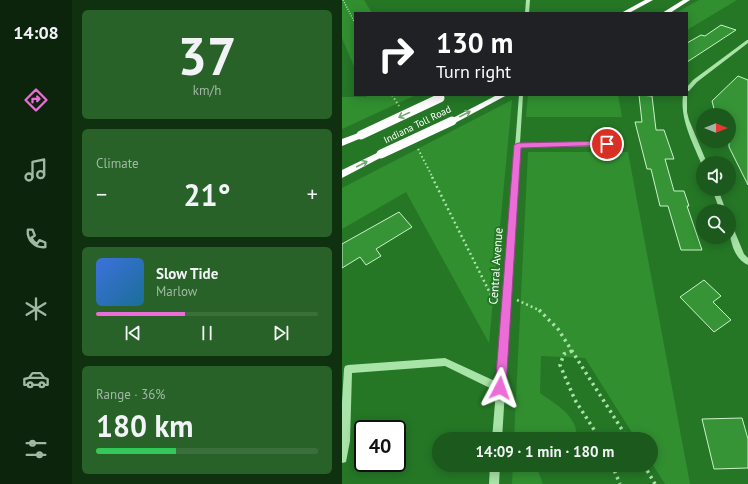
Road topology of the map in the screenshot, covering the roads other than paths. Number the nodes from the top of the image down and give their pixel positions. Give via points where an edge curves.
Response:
1 (528, 0) edge
2 (650, 0) edge
3 (687, 0) edge
4 (527, 12) edge
5 (626, 12) edge
6 (667, 12) edge
7 (748, 41) edge
8 (688, 89) edge
9 (501, 96) edge
10 (521, 96) edge
11 (685, 96) edge
12 (443, 97) edge
13 (342, 143) edge
14 (607, 144) dead end
15 (518, 145) junction
16 (701, 156) edge
17 (342, 174) edge
18 (736, 243) edge
19 (748, 262) edge
20 (500, 388) junction
21 (497, 432) edge
22 (342, 458) edge
23 (495, 472) edge
24 (494, 484) edge

1 - 4 street
2 - 5 highway
3 - 6 highway
7 - 8 street
17 -> 9 highway, Indiana Toll Road, bridge
10 - 15 street, Central Avenue
11 - 16 street via 685,115
12 -> 13 highway, Indiana Toll Road, bridge
14 - 15 street
15 - 20 street, Central Avenue
18 - 19 street via 741,256
20 - 21 street, Central Avenue
20 - 22 street via 444,362 348,369
23 - 24 street

